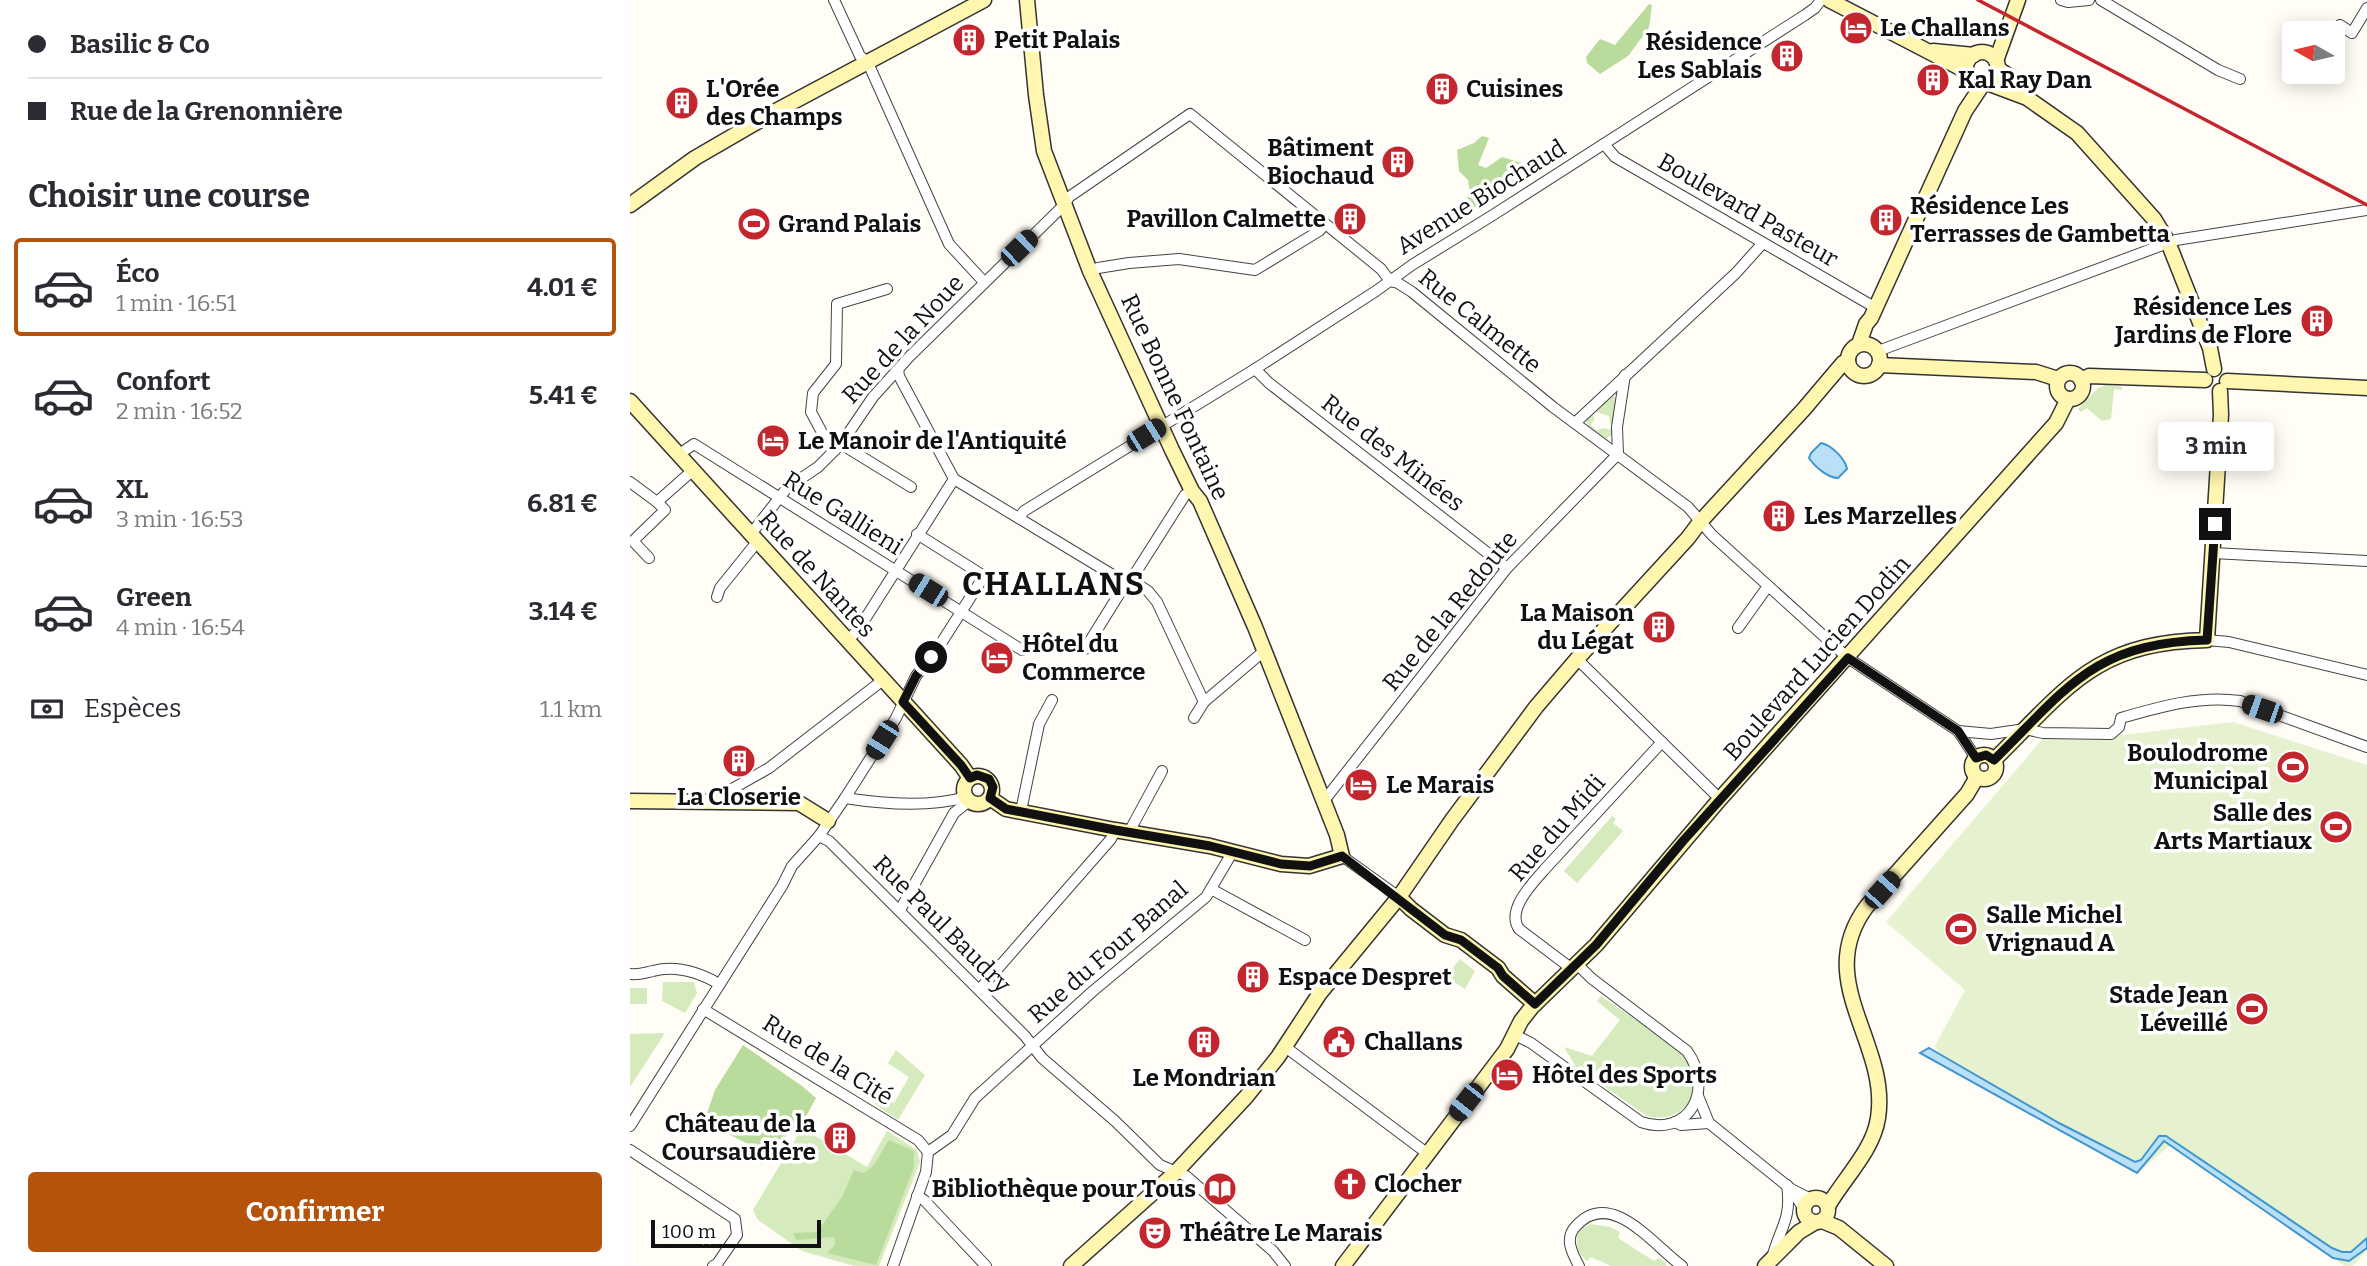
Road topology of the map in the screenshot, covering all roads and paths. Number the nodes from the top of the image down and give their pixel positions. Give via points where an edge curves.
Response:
1 (834, 0) edge
2 (966, 0) edge
3 (984, 0) edge
4 (1027, 0) edge
5 (1821, 0) edge
6 (1829, 0) edge
7 (2018, 0) edge
8 (2061, 0) edge
9 (2089, 0) edge
10 (2101, 0) edge
11 (2367, 8) edge
12 (2009, 20) junction
13 (2345, 28) edge
14 (1919, 48) junction
15 (1977, 54) junction
16 (864, 59) junction
17 (1996, 64) junction
18 (1967, 73) junction
19 (2240, 79) dead end
20 (1985, 84) junction
21 (2027, 98) junction
22 (1965, 111) junction
23 (1190, 114) joint
24 (1604, 144) junction
25 (630, 193) edge
26 (630, 205) edge
27 (1064, 205) junction
28 (2367, 210) edge
29 (1325, 224) junction
30 (2168, 242) junction
31 (1762, 244) junction
32 (1090, 271) junction
33 (1390, 281) junction
34 (985, 282) junction
35 (887, 289) dead end
36 (1874, 313) junction
37 (1859, 344) junction
38 (1877, 354) junction
39 (1847, 361) junction
40 (898, 369) junction
41 (1255, 369) junction
42 (1625, 374) junction
43 (2209, 375) junction
44 (2058, 379) junction
45 (2081, 380) junction
46 (2224, 386) junction
47 (2367, 388) edge
48 (2068, 399) junction
49 (630, 401) edge
50 (1574, 423) junction
51 (1161, 426) junction
52 (838, 447) junction
53 (1618, 454) junction
54 (678, 456) junction
55 (692, 471) junction
56 (954, 479) junction
57 (630, 482) edge
58 (912, 488) dead end
59 (1192, 491) junction
60 (780, 498) junction
61 (657, 502) junction
62 (1019, 518) junction
63 (1699, 522) junction
64 (918, 534) junction
65 (754, 538) junction
66 (2213, 553) junction
67 (649, 558) dead end
68 (2367, 561) edge
69 (1507, 568) junction
70 (895, 570) junction
71 (1128, 582) junction
72 (1768, 586) junction
73 (717, 597) dead end
74 (961, 611) junction
75 (1738, 628) dead end
76 (848, 640) junction
77 (2207, 640) junction
78 (1085, 649) dead end
79 (1022, 650) dead end
80 (1264, 652) junction
81 (1848, 658) junction
82 (1577, 659) junction
83 (2367, 675) edge
84 (883, 680) junction
85 (1052, 700) dead end
86 (903, 702) junction
87 (1204, 702) junction
88 (1194, 719) dead end
89 (2025, 729) junction
90 (1958, 731) junction
91 (1662, 742) junction
92 (2367, 747) edge
93 (1976, 758) junction
94 (1994, 760) junction
95 (1162, 771) dead end
96 (1977, 777) junction
97 (970, 778) junction
98 (845, 798) junction
99 (990, 798) junction
100 (968, 799) junction
101 (1720, 799) junction
102 (630, 801) edge
103 (723, 801) junction
104 (1323, 802) junction
105 (1021, 811) junction
106 (828, 821) junction
107 (1122, 831) junction
108 (820, 835) junction
109 (1232, 853) junction
110 (1342, 856) junction
111 (1211, 889) junction
112 (1399, 897) junction
113 (900, 910) junction
114 (1305, 940) dead end
115 (1570, 970) junction
116 (630, 974) edge
117 (719, 984) junction
118 (979, 990) junction
119 (1535, 1004) junction
120 (703, 1009) junction
121 (1515, 1035) junction
122 (1031, 1046) junction
123 (1284, 1046) junction
124 (1698, 1096) junction
125 (1675, 1122) junction
126 (1709, 1123) junction
127 (630, 1126) edge
128 (630, 1150) edge
129 (928, 1152) junction
130 (1428, 1154) junction
131 (1175, 1172) junction
132 (1789, 1187) junction
133 (917, 1196) junction
134 (1817, 1210) junction
135 (1769, 1262) edge
136 (713, 1266) edge
137 (893, 1266) edge
138 (986, 1266) edge
139 (1071, 1266) edge
140 (1285, 1266) edge
141 (1342, 1266) edge
142 (1579, 1266) edge
143 (1682, 1266) edge
144 (1886, 1266) edge

1 - 16 street
2 - 16 street
3 - 16 street
4 - 27 street, Rue Bonne Fontaine via 1044,151
5 - 24 street, Avenue Biochaud via 1805,15
6 - 14 street
7 - 12 street
8 - 9 street
10 - 19 street
11 - 13 street via 2352,33
12 - 15 street via 1997,38
12 - 17 street
14 - 15 street
14 - 18 street
15 - 17 street via 1989,55
15 - 18 street via 1967,62
16 - 25 street via 690,150
16 - 26 street via 695,158
16 - 34 street via 949,244
17 - 20 street via 1995,77
17 - 21 street
18 - 20 street via 1974,82
18 - 22 street
20 - 21 street
20 - 22 street
21 - 30 street via 2077,133 2154,219
22 - 36 street
23 - 27 street, Rue de la Noue via 1069,197
23 - 29 street, Rue Calmette
24 - 31 street, Boulevard Pasteur via 1615,158
24 - 33 street, Avenue Biochaud
27 - 32 street, Rue Bonne Fontaine
27 - 34 street, Rue de la Noue
28 - 30 street
29 - 32 street via 1255,270 1179,260
29 - 33 street, Rue Calmette
30 - 38 street
30 - 43 street via 2210,348
31 - 36 street, Boulevard Pasteur
31 - 42 street
32 - 51 street, Rue Bonne Fontaine
33 - 41 street, Avenue Biochaud
33 - 50 street, Rue Calmette via 1412,292
34 - 40 street, Rue de la Noue
35 - 52 street via 837,304 836,364 813,393 811,412 826,440
36 - 37 street
36 - 38 street via 1871,337
37 - 38 street via 1870,344
37 - 39 street
38 - 39 street via 1872,374 1852,371
38 - 44 street via 2036,372
39 - 63 street
40 - 52 street, Rue de la Noue
40 - 56 street
41 - 51 street, Avenue Biochaud
41 - 69 street, Rue des Minées
42 - 50 street
42 - 53 street
43 - 45 street via 2089,376
43 - 46 street via 2224,372
44 - 45 street via 2072,373
44 - 48 street via 2058,392
45 - 48 street via 2081,391
46 - 47 street
46 - 66 street
48 - 81 street, Boulevard Lucien Dodin via 2058,421
49 - 54 street, Rue de Nantes
50 - 53 street, Rue Calmette
51 - 59 street, Rue Bonne Fontaine
51 - 62 street, Avenue Biochaud
52 - 58 street
52 - 60 street, Rue de la Noue
53 - 63 street, Rue Calmette via 1694,512
53 - 69 street, Rue de la Redoute
54 - 55 street, Rue de Nantes
54 - 60 street, Rue Gallieni via 694,444
55 - 61 street
55 - 65 street, Rue de Nantes
56 - 62 street
56 - 64 street
57 - 61 street
59 - 71 street
59 - 80 street, Rue Bonne Fontaine
60 - 65 street, Rue de la Noue
60 - 70 street, Rue Gallieni
61 - 67 street via 665,510 633,541
62 - 71 street
63 - 72 street, Rue Calmette
63 - 82 street
64 - 70 street
64 - 74 street via 984,576
65 - 73 street, Rue de la Noue
65 - 76 street, Rue de Nantes
66 - 68 street
66 - 77 street
69 - 104 street, Rue de la Redoute
70 - 74 street, Rue Gallieni
70 - 76 street via 859,630
71 - 78 street
71 - 87 street via 1148,591 1157,602
72 - 75 street
72 - 81 street, Rue Calmette
74 - 79 street, Rue Gallieni
74 - 86 street
76 - 84 street, Rue de Nantes
77 - 83 street
77 - 89 street via 2134,649 2102,663 2073,682
80 - 87 street
80 - 104 street, Rue Bonne Fontaine
81 - 90 street, Rue Calmette
81 - 101 street, Boulevard Lucien Dodin
82 - 91 street
82 - 112 street via 1501,754
84 - 86 street, Rue de Nantes
84 - 103 street via 769,768 725,793
85 - 105 street via 1039,724
86 - 97 street, Rue de Nantes
86 - 98 street
87 - 88 street
89 - 90 street via 1991,734
89 - 92 street via 2111,734 2121,718 2221,698
89 - 94 street
90 - 93 street
91 - 101 street
91 - 115 street, Rue du Midi via 1544,870 1515,912 1520,929
93 - 94 street via 1986,755
93 - 96 street via 1971,767
94 - 96 street via 1996,770 1989,778
95 - 107 street
96 - 134 street via 1854,925 1846,973 1877,1080 1876,1130 1860,1159
97 - 99 street via 989,779 993,787
97 - 100 street via 965,785
98 - 100 street via 868,802
98 - 106 street
99 - 100 street via 982,804
99 - 105 street via 1006,809
100 - 113 street via 954,813
101 - 115 street, Boulevard Lucien Dodin
102 - 103 street
103 - 106 street via 799,803
104 - 110 street, Rue Bonne Fontaine
105 - 107 street
106 - 108 street
107 - 109 street
107 - 118 street
108 - 113 street, Rue Paul Baudry
108 - 117 street via 792,866
109 - 110 street via 1298,866
109 - 111 street, Rue du Four Banal
110 - 112 street
111 - 114 street
111 - 122 street, Rue du Four Banal
112 - 119 street via 1445,935 1461,940 1498,968
112 - 123 street via 1328,982
113 - 118 street, Rue Paul Baudry
115 - 119 street, Boulevard Lucien Dodin
115 - 124 street via 1591,978 1687,1051 1699,1072
116 - 117 street via 691,971
117 - 120 street
118 - 122 street, Rue Paul Baudry
119 - 121 street, Boulevard Lucien Dodin
120 - 127 street
120 - 129 street, Rue de la Cité via 906,1133
121 - 125 street via 1641,1122 1652,1126
121 - 130 street, Boulevard Lucien Dodin
122 - 129 street, Rue du Four Banal via 975,1098 952,1135
122 - 131 street, Rue Paul Baudry via 1160,1166
123 - 130 street
123 - 131 street via 1230,1115
124 - 125 street
124 - 126 street
125 - 126 street
126 - 132 street
128 - 136 street via 735,1219 737,1235
129 - 133 street via 929,1164
130 - 141 street, Boulevard Lucien Dodin
131 - 139 street
131 - 140 street, Rue Paul Baudry via 1226,1209
132 - 134 street
132 - 135 street via 1788,1217
133 - 137 street
133 - 138 street
134 - 135 street
134 - 144 street
142 - 143 street via 1570,1248 1571,1231 1584,1217 1598,1212 1635,1226

